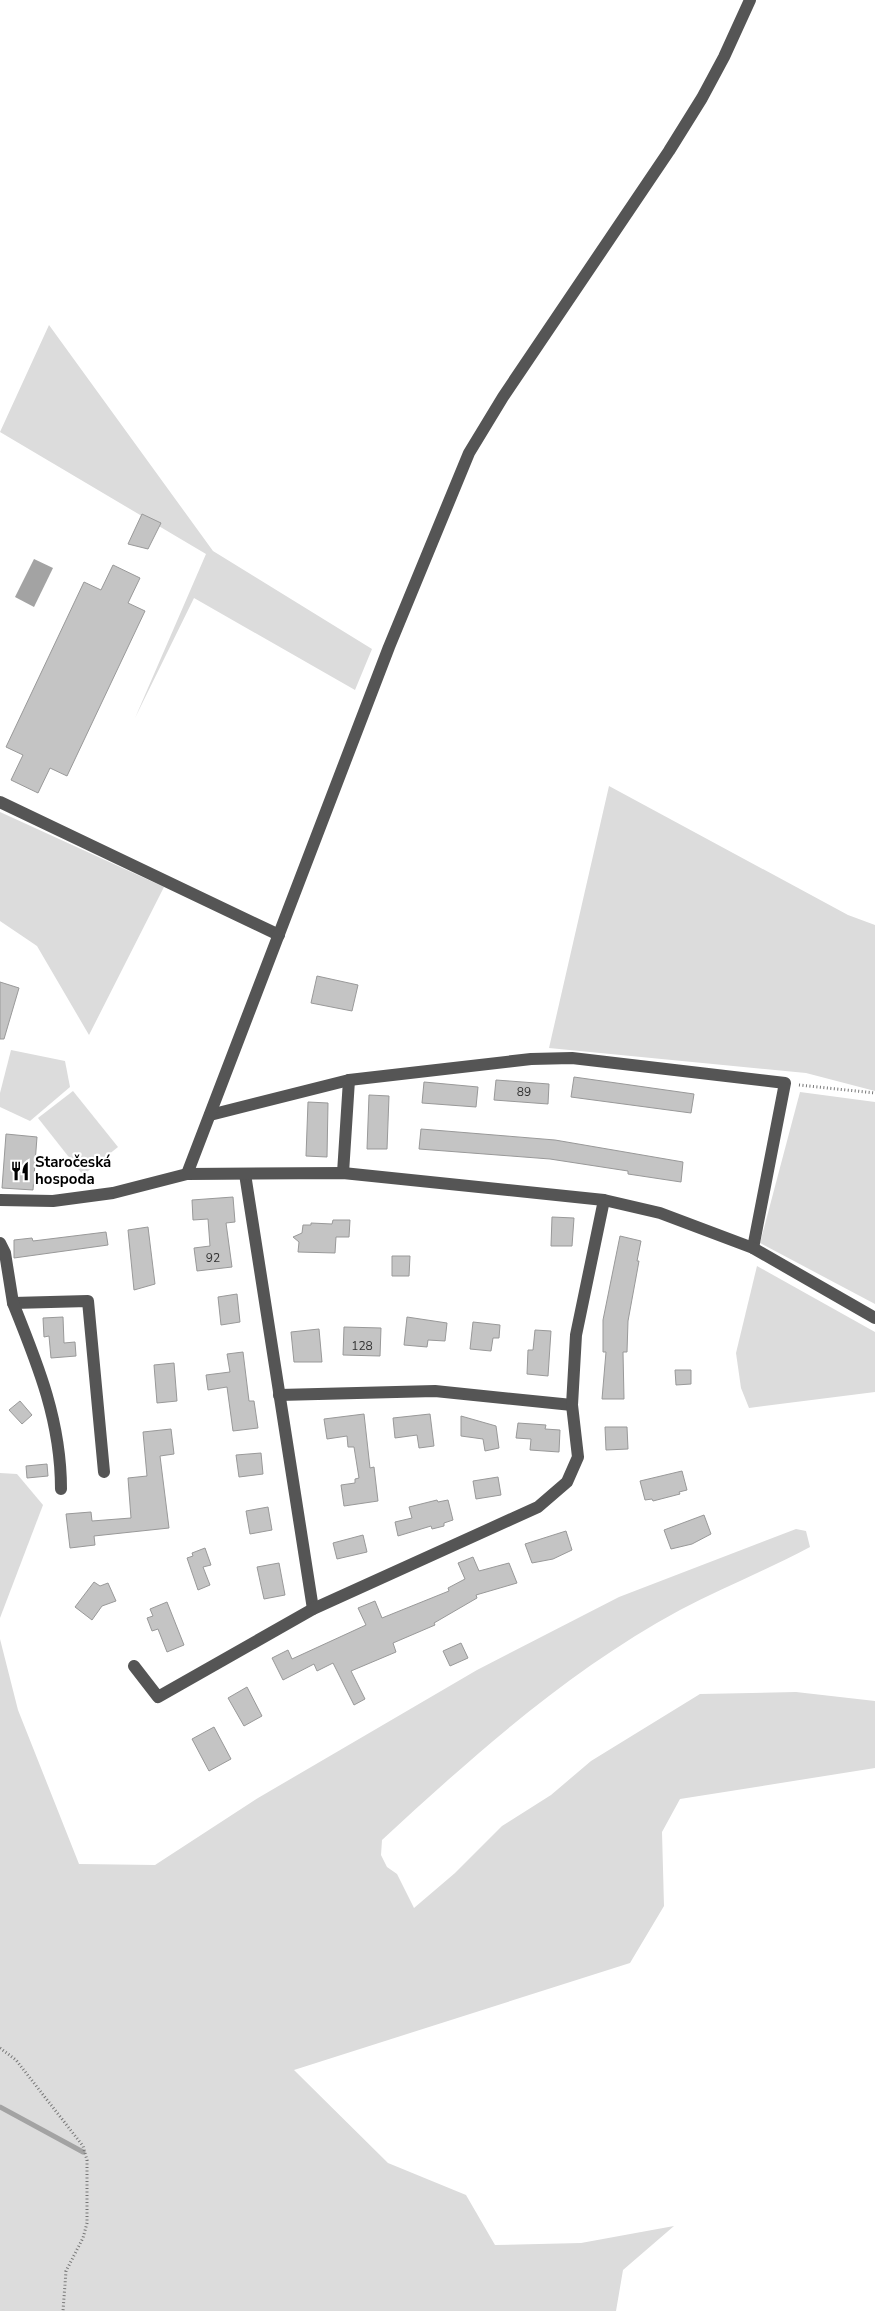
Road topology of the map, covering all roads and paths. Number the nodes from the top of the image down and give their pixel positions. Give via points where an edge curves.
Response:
1 (750, 0) edge
2 (0, 802) edge
3 (279, 935) junction
4 (349, 1080) junction
5 (784, 1083) junction
6 (875, 1093) edge
7 (210, 1115) junction
8 (343, 1173) junction
9 (187, 1174) junction
10 (245, 1174) junction
11 (0, 1200) edge
12 (604, 1200) junction
13 (0, 1243) edge
14 (752, 1248) junction
15 (13, 1303) junction
16 (875, 1318) edge
17 (279, 1395) junction
18 (572, 1405) junction
19 (104, 1472) dead end
20 (60, 1489) dead end
21 (313, 1609) junction
22 (134, 1666) dead end
23 (0, 2048) edge
24 (63, 2311) edge

1 - 3 street via 724,57 683,128 469,453 389,647
2 - 3 street
3 - 7 street
4 - 5 street via 531,1059 572,1058
4 - 7 street
4 - 8 street
5 - 6 path
5 - 14 street
7 - 9 street
8 - 10 street
8 - 12 street
9 - 10 street
9 - 11 street via 113,1194 53,1201
10 - 17 street
12 - 14 street via 660,1213
12 - 18 street via 576,1334
13 - 15 street via 5,1254
14 - 16 street
15 - 19 street via 88,1301
15 - 20 street via 54,1415 61,1463
17 - 18 street via 436,1391
17 - 21 street
18 - 21 street via 578,1456 567,1482 538,1507
21 - 22 street via 158,1697
23 - 24 path via 16,2060 83,2146 87,2160 87,2223 66,2271

